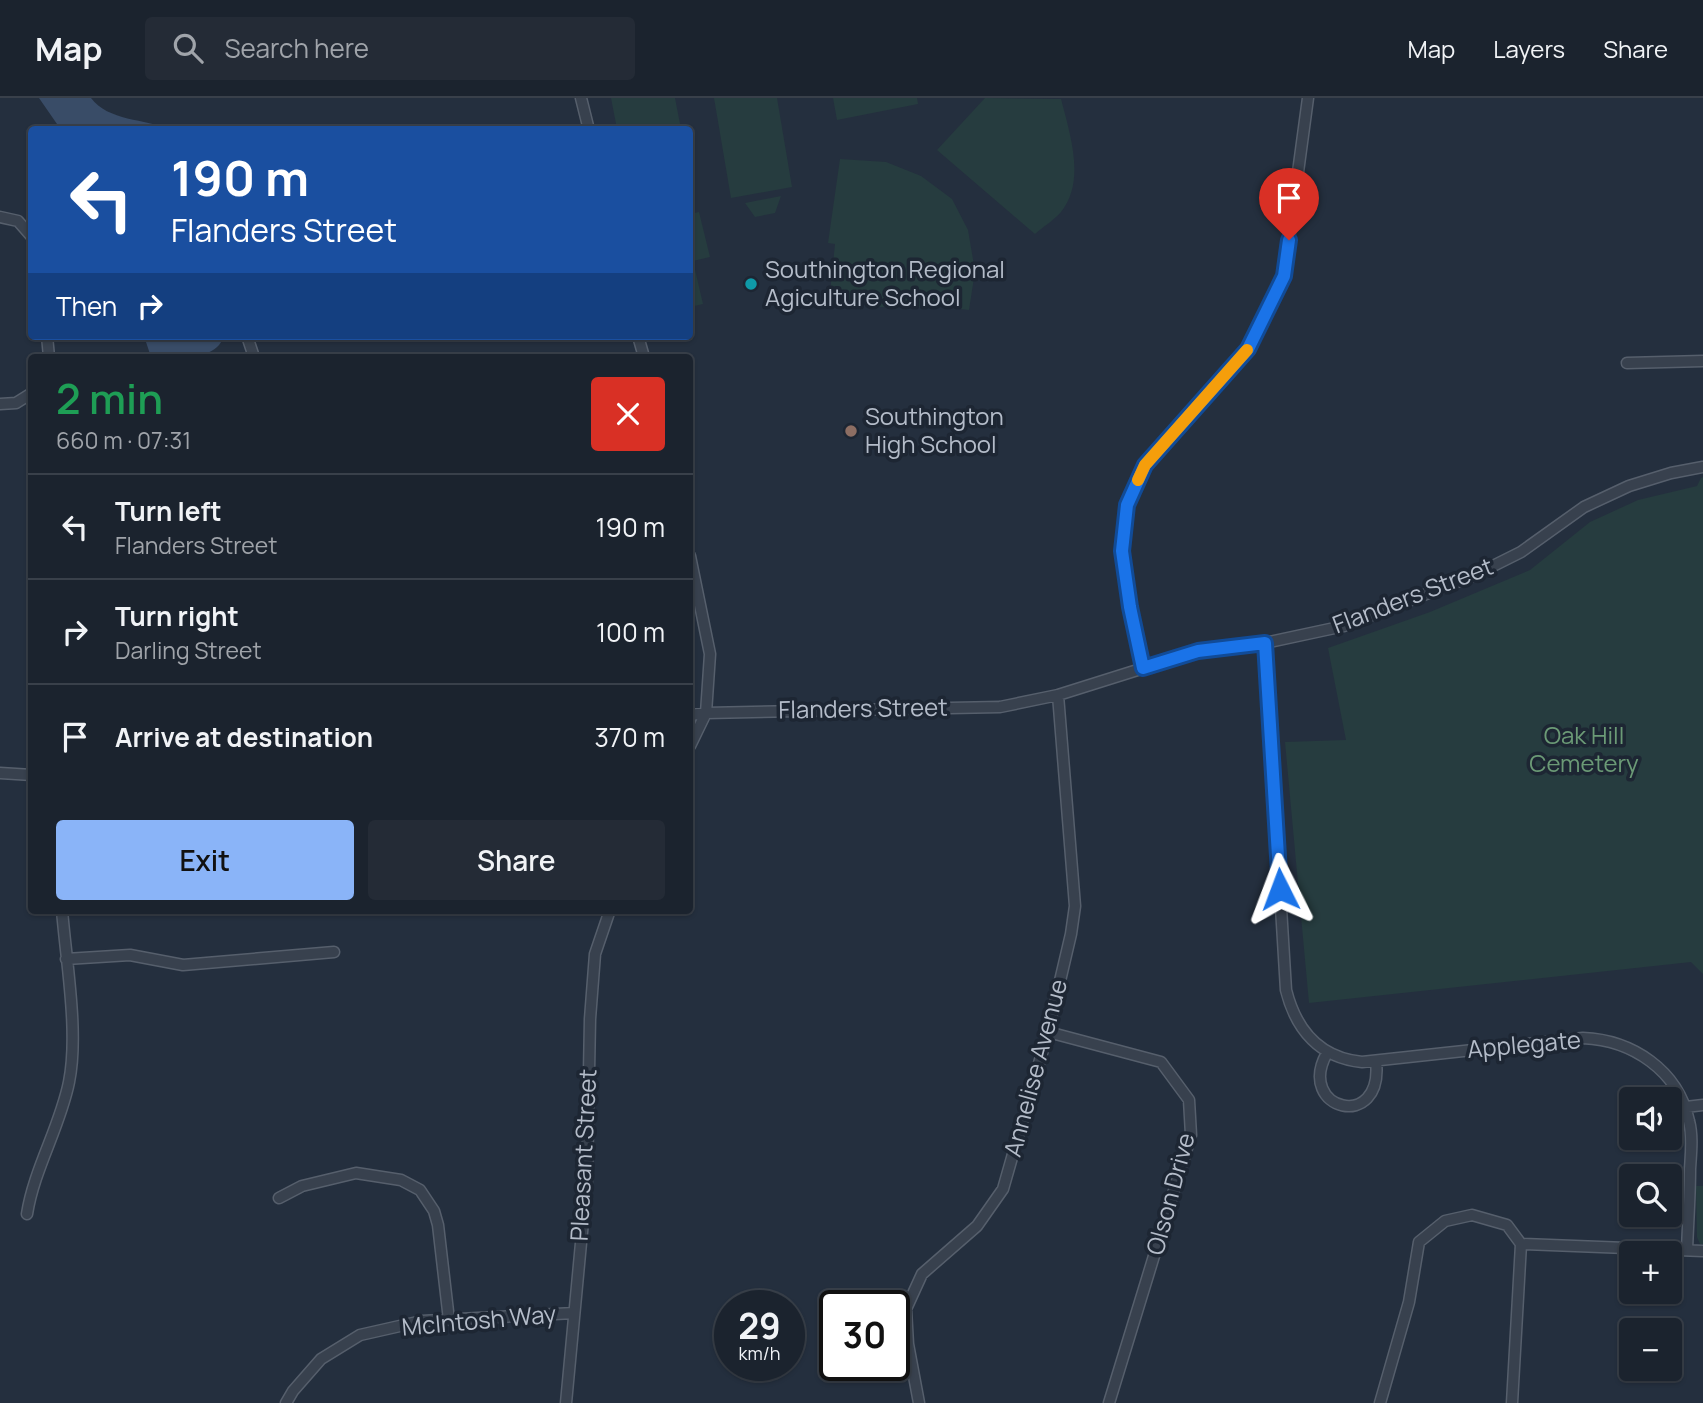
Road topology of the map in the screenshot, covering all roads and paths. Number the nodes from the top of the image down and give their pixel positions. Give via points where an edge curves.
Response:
1 (581, 98) edge
2 (1308, 98) edge
3 (588, 126) edge
4 (0, 216) edge
5 (28, 232) edge
6 (1703, 361) edge
7 (1627, 363) dead end
8 (28, 395) edge
9 (0, 404) edge
10 (1703, 467) edge
11 (693, 571) edge
12 (1265, 643) junction
13 (1143, 668) junction
14 (1058, 695) junction
15 (706, 713) junction
16 (693, 715) edge
17 (693, 740) edge
18 (0, 773) edge
19 (28, 775) edge
20 (62, 914) edge
21 (609, 914) edge
22 (334, 952) dead end
23 (66, 960) junction
24 (1048, 1032) junction
25 (1327, 1053) junction
26 (1376, 1061) junction
27 (1703, 1105) edge
28 (1686, 1107) junction
29 (279, 1198) dead end
30 (27, 1214) dead end
31 (1521, 1244) junction
32 (1687, 1250) junction
33 (1703, 1251) edge
34 (574, 1312) junction
35 (449, 1320) junction
36 (286, 1403) edge
37 (566, 1403) edge
38 (919, 1403) edge
39 (1109, 1403) edge
40 (1380, 1403) edge
41 (1512, 1403) edge

1 - 3 street
2 - 13 street via 1284,276 1248,349 1145,465 1127,505 1122,551
4 - 5 street via 18,221
6 - 7 street
8 - 9 street
10 - 12 street, Flanders Street via 1629,486 1584,507 1521,552 1475,575 1344,626
11 - 15 street via 710,654
12 - 13 street, Flanders Street via 1198,651
12 - 25 street via 1286,990 1303,1031
13 - 14 street, Flanders Street
14 - 15 street, Flanders Street via 1000,707
14 - 24 street, Annelise Avenue via 1075,906
15 - 16 street, Flanders Street
15 - 17 street
18 - 19 street
20 - 23 street
21 - 34 street, Pleasant Street via 595,954 587,1179
22 - 23 street via 183,965 130,955
23 - 30 street via 70,1079
24 - 38 street, Annelise Avenue via 1003,1189 977,1226 922,1274 906,1309
24 - 39 street, Olson Drive via 1161,1062 1189,1100 1191,1135
25 - 26 street, Applegate via 1350,1061
25 - 26 street via 1319,1083 1327,1097 1341,1105 1362,1102 1372,1094
26 - 28 street, Applegate via 1595,1038 1634,1050 1654,1063
27 - 28 street
28 - 32 street, Applegate via 1691,1142
29 - 35 street via 302,1186 356,1173 401,1180 420,1190 438,1225
31 - 32 street
31 - 40 street via 1507,1225 1472,1216 1445,1221 1419,1242 1409,1302
31 - 41 street
32 - 33 street
34 - 35 street, McIntosh Way
34 - 37 street, Pleasant Street
35 - 36 street, McIntosh Way via 422,1321 360,1335 321,1359

